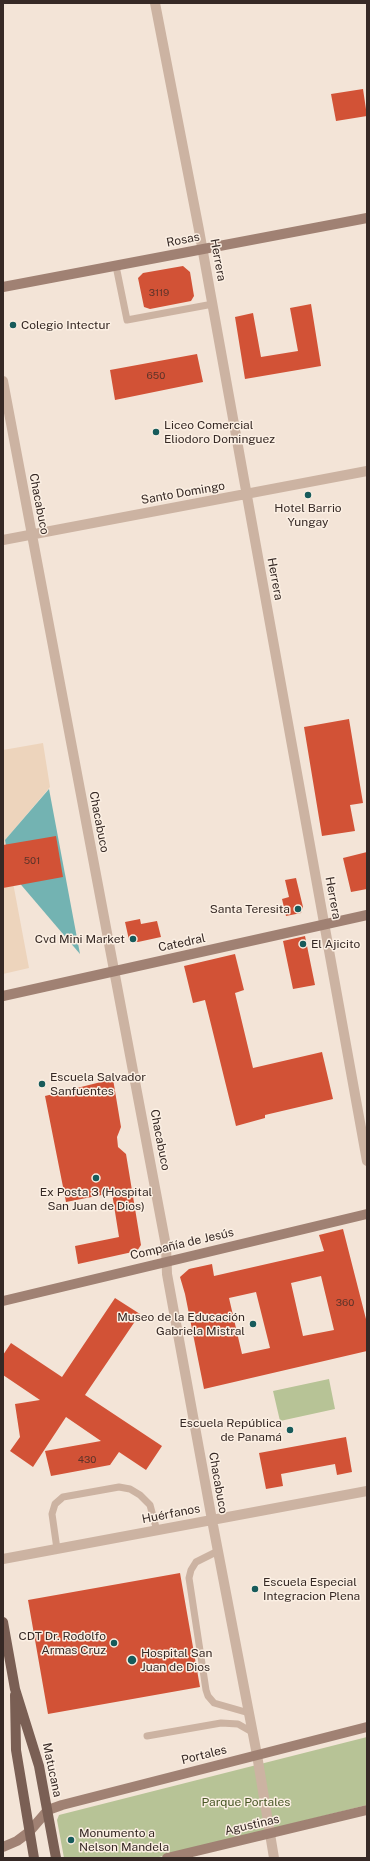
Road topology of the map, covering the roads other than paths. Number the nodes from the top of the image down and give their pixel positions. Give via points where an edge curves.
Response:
1 (155, 3) edge
2 (367, 218) edge
3 (203, 249) junction
4 (116, 266) junction
5 (3, 287) edge
6 (213, 304) junction
7 (3, 381) edge
8 (367, 472) edge
9 (247, 495) junction
10 (32, 535) junction
11 (3, 540) edge
12 (367, 915) edge
13 (325, 925) junction
14 (114, 971) junction
15 (3, 996) edge
16 (367, 1161) edge
17 (367, 1214) edge
18 (167, 1261) junction
19 (3, 1301) edge
20 (367, 1491) edge
21 (212, 1520) junction
22 (156, 1530) junction
23 (57, 1549) junction
24 (218, 1551) junction
25 (3, 1559) edge
26 (3, 1622) edge
27 (15, 1689) junction
28 (249, 1712) junction
29 (367, 1727) edge
30 (252, 1732) junction
31 (147, 1736) dead end
32 (257, 1755) junction
33 (48, 1810) junction
34 (367, 1810) edge
35 (29, 1832) junction
36 (270, 1834) junction
37 (3, 1847) edge
38 (34, 1858) edge
39 (56, 1858) edge
40 (167, 1858) edge
41 (274, 1858) edge

1 - 3 street, Herrera
2 - 3 street, Rosas
3 - 4 street, Rosas
3 - 6 street, Herrera
4 - 5 street, Rosas
4 - 6 lane via 127,320
6 - 9 street, Herrera
7 - 10 street, Chacabuco
8 - 9 street, Santo Domingo
9 - 10 street, Santo Domingo
9 - 13 street, Herrera
10 - 11 street, Santo Domingo
10 - 14 street, Chacabuco
12 - 13 street, Catedral
13 - 14 street, Catedral
13 - 16 street, Herrera
14 - 15 street, Catedral
14 - 18 street, Chacabuco
17 - 18 street, Compañía de Jesús
18 - 19 street, Compañía de Jesús
18 - 21 street, Chacabuco
20 - 21 street, Huérfanos
21 - 22 street, Huérfanos
21 - 24 street, Chacabuco
22 - 23 street, Huérfanos
22 - 23 lane via 150,1505 140,1494 130,1489 119,1487 63,1497 55,1504 52,1514
23 - 25 street, Huérfanos
24 - 28 street, Chacabuco
24 - 28 lane via 196,1562 189,1578 206,1690 214,1703
26 - 27 main road, Matucana
27 - 33 main road, Matucana via 40,1766
27 - 35 main road, Matucana via 16,1750
28 - 30 street, Chacabuco
29 - 32 street, Portales
30 - 31 lane via 238,1724 221,1723
30 - 32 street, Chacabuco
32 - 33 street, Portales
32 - 36 street, Chacabuco
33 - 35 street
33 - 39 main road, Matucana
34 - 36 street, Agustinas
35 - 37 street
35 - 38 main road, Matucana
36 - 40 street, Agustinas
36 - 41 street, Chacabuco

